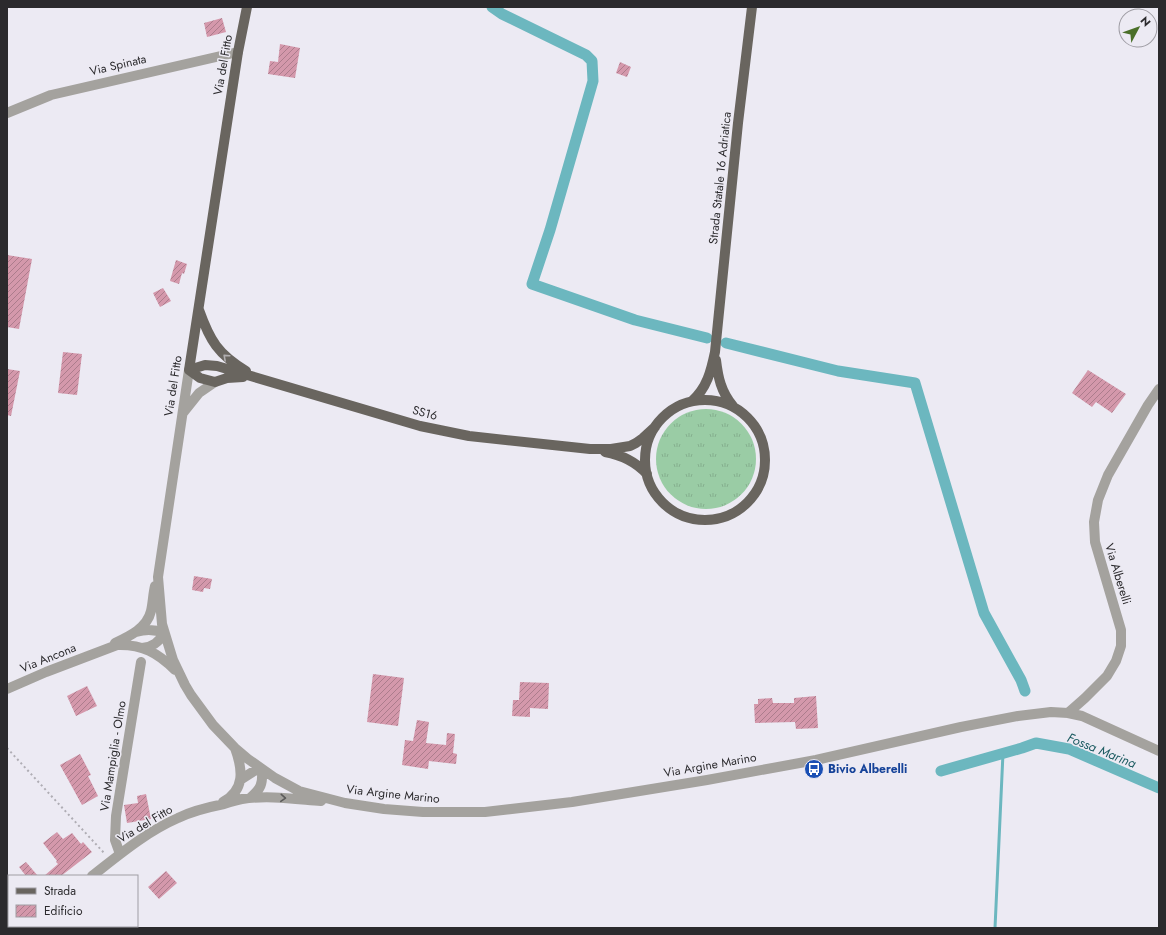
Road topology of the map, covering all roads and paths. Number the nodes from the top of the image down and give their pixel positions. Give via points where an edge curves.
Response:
1 (254, 7) edge
2 (752, 7) edge
3 (246, 11) edge
4 (238, 52) junction
5 (7, 113) edge
6 (198, 308) junction
7 (715, 352) junction
8 (189, 370) junction
9 (259, 379) junction
10 (215, 382) junction
11 (1159, 389) edge
12 (692, 401) junction
13 (734, 407) junction
14 (182, 414) junction
15 (655, 427) junction
16 (590, 449) junction
17 (647, 474) junction
18 (158, 577) junction
19 (136, 632) junction
20 (164, 633) junction
21 (142, 648) junction
22 (99, 652) junction
23 (141, 662) dead end
24 (181, 676) junction
25 (7, 689) edge
26 (1068, 713) junction
27 (7, 748) edge
28 (236, 748) junction
29 (1159, 751) edge
30 (262, 769) junction
31 (240, 780) junction
32 (250, 798) junction
33 (345, 803) junction
34 (217, 805) junction
35 (120, 854) junction
36 (111, 861) junction
37 (93, 875) edge

1 - 3 street
2 - 7 main road, Strada Statale 16 Adriatica
3 - 4 main road, Via del Fitto
4 - 5 street, Via Spinata via 51,95
4 - 6 main road, Via del Fitto
6 - 8 main road, Via del Fitto
9 -> 6 main road, SS16 via 234,364 217,348 206,331
7 - 12 main road, Strada Statale 16 Adriatica via 708,379 699,395
7 - 13 main road, Strada Statale 16 Adriatica via 719,380 727,399
8 - 9 main road, SS16 via 200,366 217,366
8 - 10 main road via 200,378
8 - 14 street, Via del Fitto
9 - 10 main road, SS16 via 235,377
9 - 16 main road, SS16 via 450,433
10 - 14 street, SS16 via 199,393
11 - 26 street, Via Alberelli via 1108,475 1098,500 1094,522 1095,542 1121,630 1121,646 1107,676
12 - 13 main road, Strada Statale 16 Adriatica via 709,400
12 - 15 main road, Strada Statale 16 Adriatica via 671,410
13 - 17 main road, Strada Statale 16 Adriatica via 758,431 765,464 759,486 750,500 737,511 704,520 682,516 660,499 650,485
14 - 18 street, Via del Fitto
15 - 16 main road, SS16 via 630,446
15 - 17 main road, Strada Statale 16 Adriatica via 648,440 645,455
16 - 17 main road, SS16 via 624,457
18 - 19 street, Via Ancona via 151,612
18 - 20 street, Via del Fitto
19 - 20 street, Via Ancona via 154,629
19 - 22 street, Via Ancona
20 - 21 street via 149,648
20 - 24 street, Via del Fitto
21 - 22 street, Via Ancona via 117,645
21 - 24 street, Via Ancona via 162,658
22 - 25 street, Via Ancona
23 - 35 street, Via Mampiglia - Olmo via 116,816 115,840
24 - 28 street, Via del Fitto via 200,708
26 - 29 street, Via Argine Marino via 1082,716
26 - 33 street, Via Argine Marino via 1051,712 1018,716 816,760 572,802 485,812 423,812
27 - 36 path
28 - 30 street, Via del Fitto
28 - 31 street via 241,769
30 - 31 street, Via del Fitto
30 - 32 street via 260,789
30 - 33 street, Via Argine Marino via 299,791
31 - 34 street, Via del Fitto via 233,794
32 -> 33 street, Via del Fitto
32 - 34 street, Via del Fitto
34 - 35 street, Via del Fitto via 164,824
35 - 36 street, Via del Fitto
36 - 37 street, Via del Fitto

